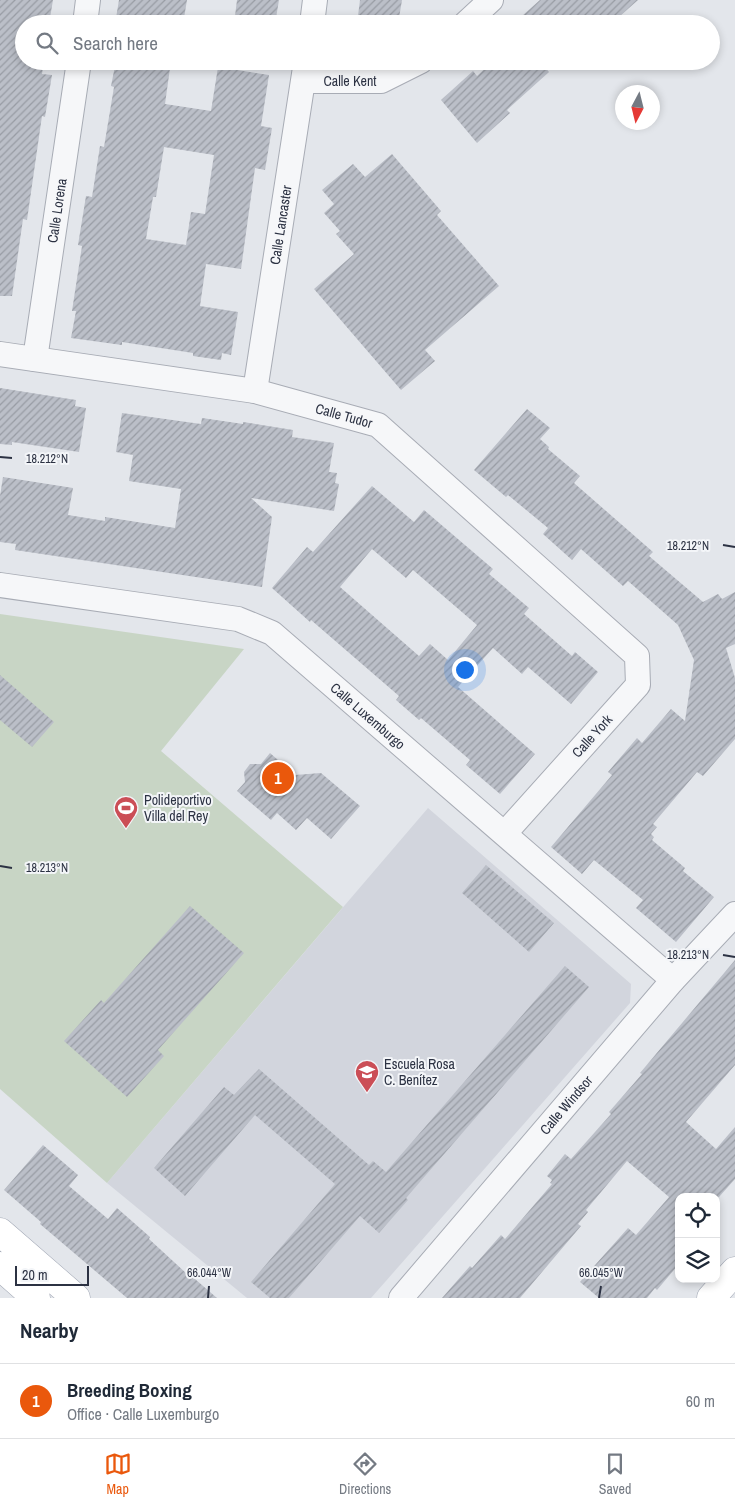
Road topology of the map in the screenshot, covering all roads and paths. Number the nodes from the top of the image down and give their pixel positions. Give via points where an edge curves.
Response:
1 (88, 0) edge
2 (315, 0) edge
3 (491, 0) edge
4 (86, 15) edge
5 (313, 15) edge
6 (475, 15) edge
7 (78, 70) edge
8 (404, 70) edge
9 (305, 71) edge
10 (0, 354) edge
11 (34, 359) junction
12 (255, 390) junction
13 (0, 585) edge
14 (614, 635) joint
15 (505, 833) junction
16 (735, 914) edge
17 (673, 980) junction
18 (0, 1232) edge
19 (0, 1266) edge
20 (735, 1271) edge
21 (36, 1298) edge
22 (76, 1298) edge
23 (400, 1298) edge
24 (711, 1298) edge

1 - 4 street
2 - 5 street
3 - 6 street
7 - 11 street, Calle Lorena
8 - 9 street, Calle Kent via 382,82
9 - 12 street, Calle Lancaster
10 - 11 street, Calle Tudor
11 - 12 street, Calle Tudor
12 - 14 street, Calle Tudor via 378,425
13 - 15 street, Calle Luxemburgo via 238,619 272,633
14 - 15 street, Calle York via 637,656 638,685
15 - 17 street, Calle Luxemburgo
16 - 17 street, Calle Windsor
17 - 23 street, Calle Windsor
18 - 22 main road
19 - 21 main road
20 - 24 main road

